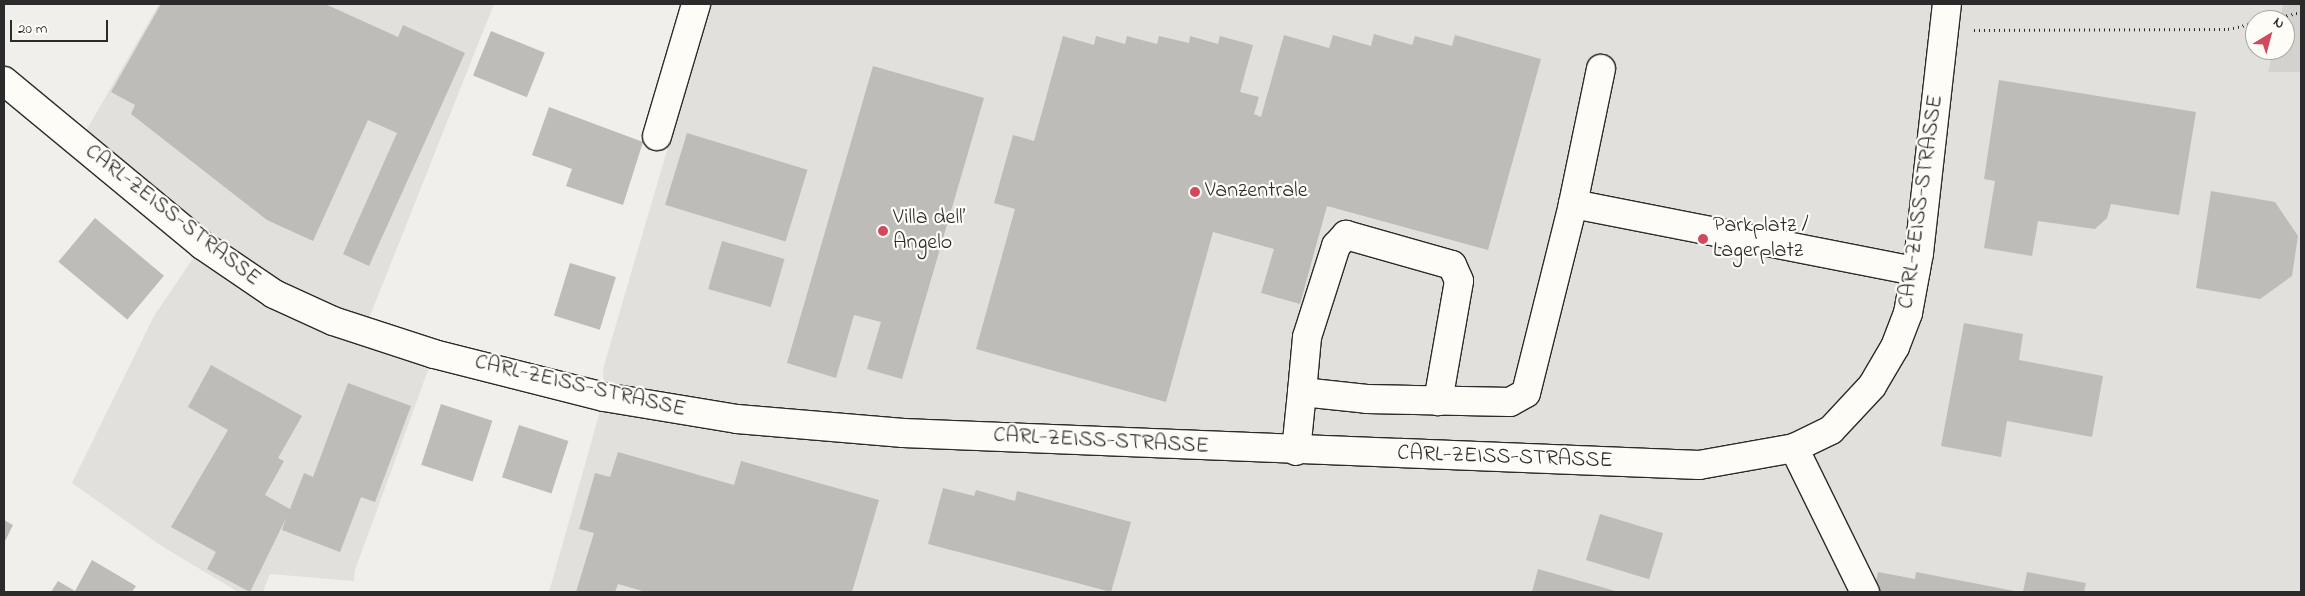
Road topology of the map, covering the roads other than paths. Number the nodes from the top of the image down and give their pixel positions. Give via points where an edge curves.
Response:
1 (696, 4) edge
2 (1945, 17) edge
3 (1601, 69) dead end
4 (4, 81) edge
5 (657, 136) dead end
6 (1574, 204) junction
7 (1916, 271) junction
8 (1302, 392) junction
9 (1438, 400) junction
10 (1794, 448) junction
11 (1296, 451) junction
12 (1866, 592) edge

1 - 5 street
2 - 7 street, CARL-ZEISS-STRASSE
3 - 6 street
4 - 11 street, CARL-ZEISS-STRASSE via 202,245 253,282 300,308 434,354 646,407 737,419 903,433
6 - 7 street
6 - 9 street via 1526,393 1510,402
7 - 10 street, CARL-ZEISS-STRASSE via 1908,314 1895,347 1872,386 1831,430
8 - 9 street via 1367,399
8 - 9 street via 1307,337 1336,246 1346,235 1452,265 1460,281
8 - 11 street
10 - 11 street, CARL-ZEISS-STRASSE via 1699,465
10 - 12 street

